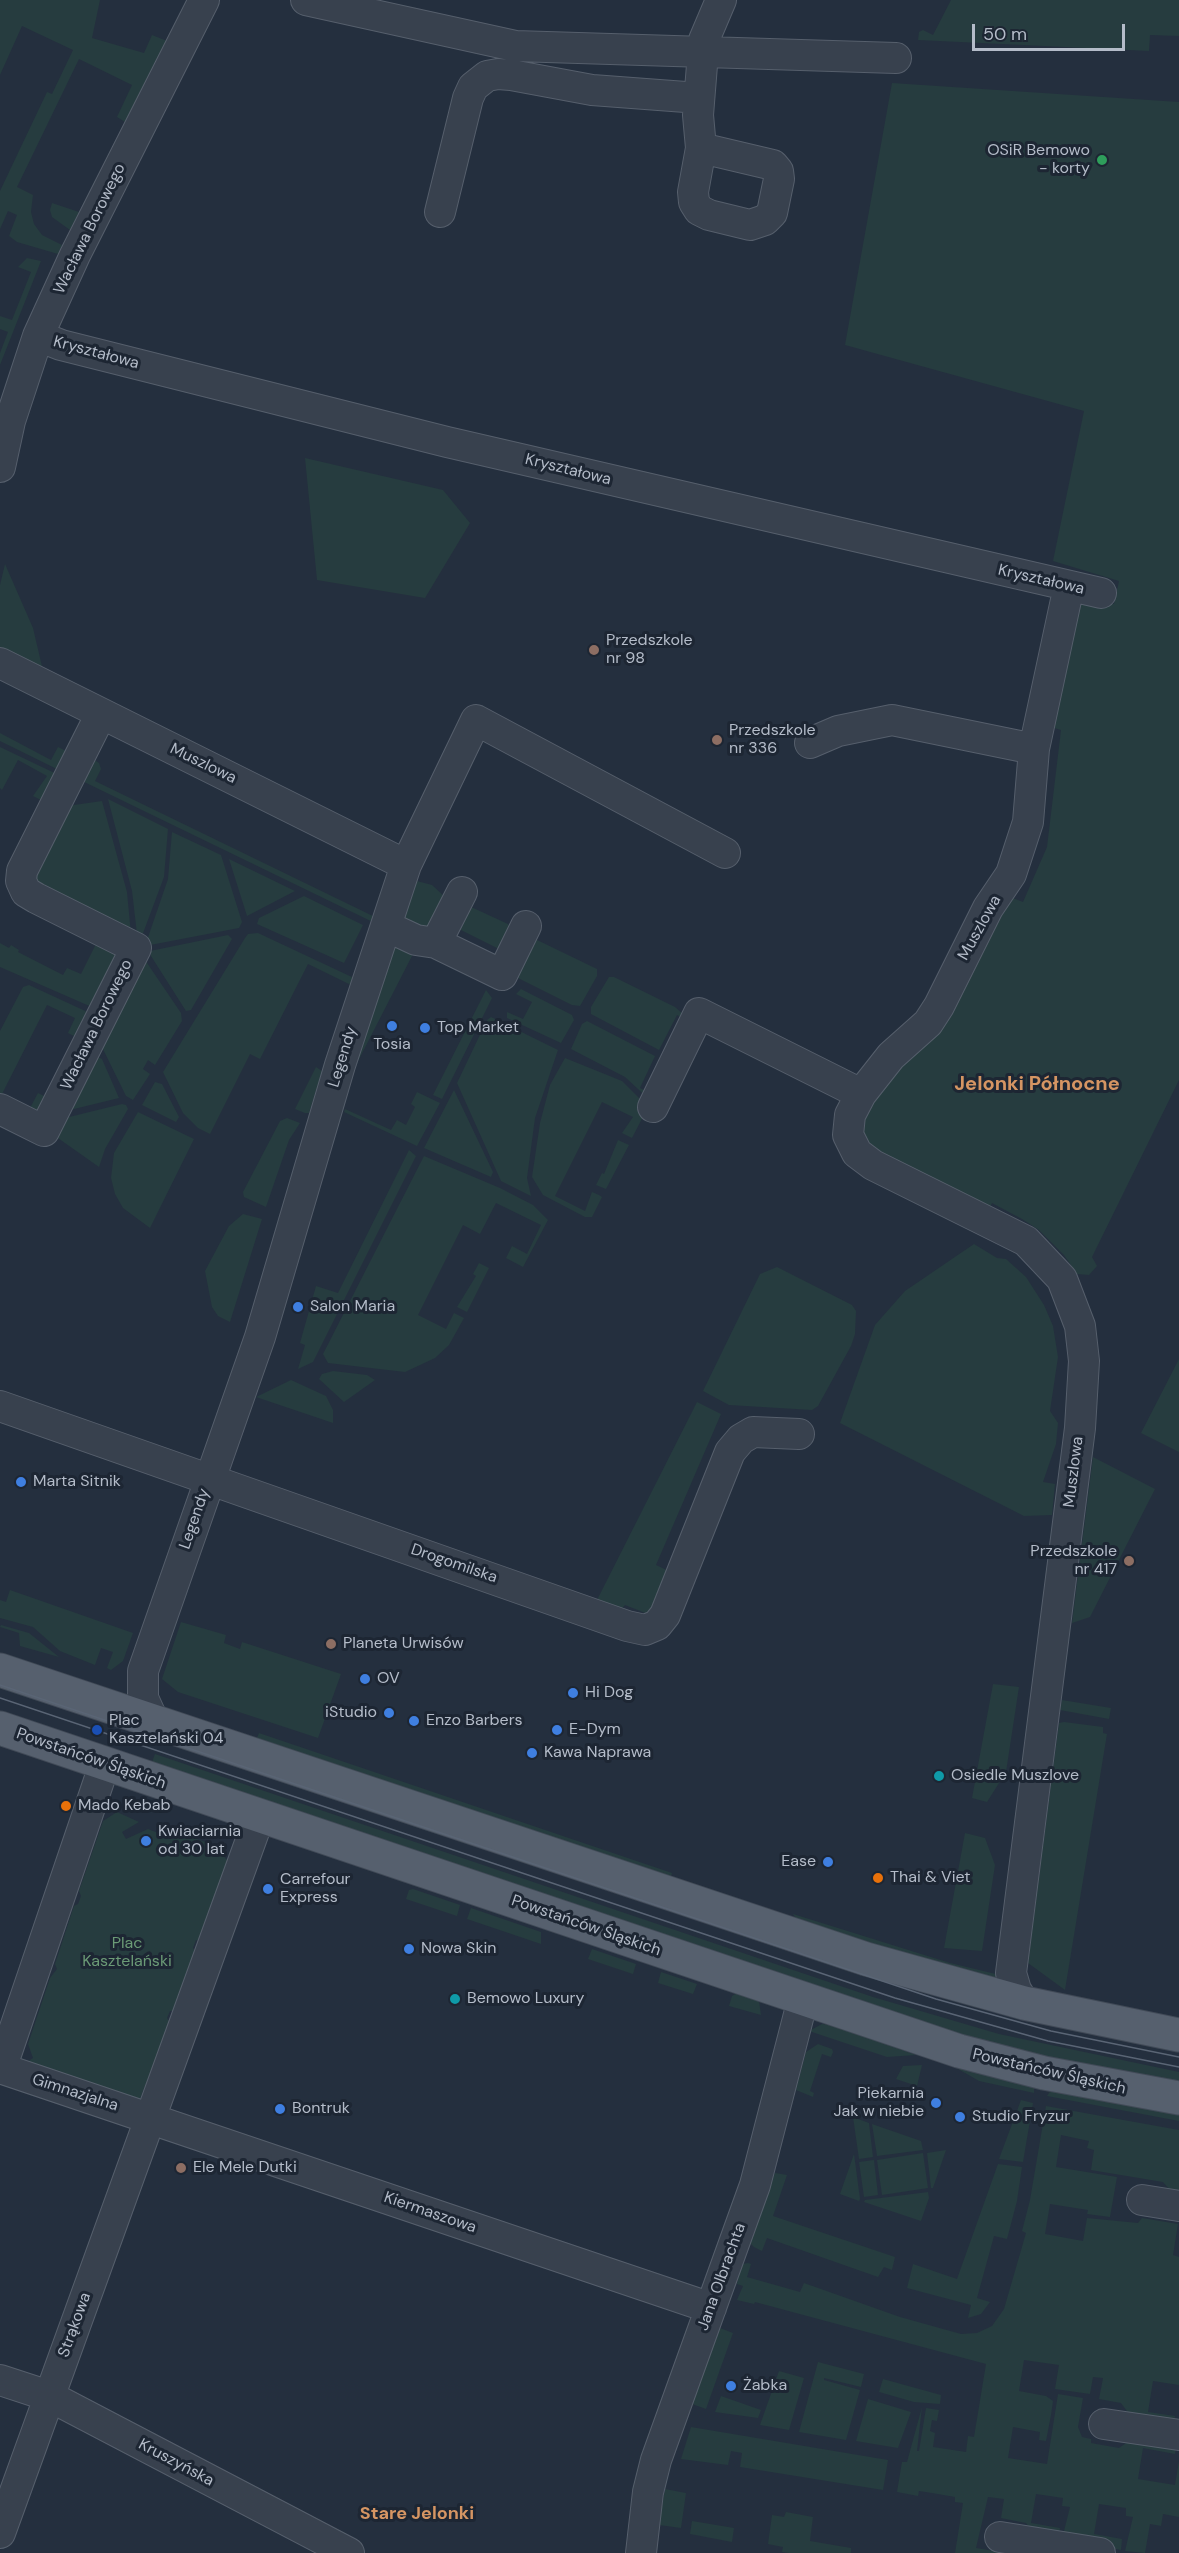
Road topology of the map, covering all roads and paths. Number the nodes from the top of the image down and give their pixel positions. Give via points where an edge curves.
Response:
1 (204, 0) edge
2 (306, 0) edge
3 (721, 0) edge
4 (703, 52) junction
5 (896, 58) dead end
6 (699, 98) junction
7 (701, 148) dead end
8 (440, 212) dead end
9 (38, 336) junction
10 (0, 467) edge
11 (1069, 586) junction
12 (1101, 593) dead end
13 (0, 663) edge
14 (101, 714) junction
15 (810, 743) dead end
16 (1026, 748) junction
17 (726, 853) dead end
18 (406, 865) junction
19 (462, 892) dead end
20 (386, 926) junction
21 (526, 926) dead end
22 (436, 943) junction
23 (861, 1094) junction
24 (653, 1107) dead end
25 (0, 1109) edge
26 (0, 1406) edge
27 (799, 1434) dead end
28 (208, 1479) junction
29 (0, 1670) edge
30 (143, 1671) junction
31 (94, 1701) junction
32 (153, 1720) junction
33 (0, 1728) edge
34 (105, 1763) junction
35 (260, 1815) junction
36 (1011, 1973) junction
37 (981, 1992) junction
38 (802, 1999) junction
39 (1024, 2003) junction
40 (1179, 2035) edge
41 (1, 2068) edge
42 (1179, 2098) edge
43 (150, 2117) junction
44 (1142, 2200) dead end
45 (1179, 2206) edge
46 (711, 2308) junction
47 (0, 2380) edge
48 (50, 2396) junction
49 (1104, 2424) dead end
50 (1179, 2435) edge
51 (0, 2533) edge
52 (999, 2536) dead end
53 (349, 2553) edge
54 (641, 2553) edge
55 (1100, 2553) edge

1 - 9 street, Wacława Borowego
2 - 4 street via 515,46
3 - 4 street via 704,39
4 - 5 street
4 - 6 street
6 - 7 street
6 - 8 street via 592,90 511,75 487,76 473,87 468,98
9 - 10 street, Wacława Borowego via 10,421
9 - 11 street, Kryształowa via 447,442
11 - 12 street, Kryształowa
11 - 16 street, Muszlowa
13 - 14 street, Muszlowa
14 - 18 street, Muszlowa
14 - 25 street, Wacława Borowego via 22,870 21,881 26,892 36,898 136,948 44,1131
15 - 16 street via 838,731 892,720
16 - 23 street, Muszlowa via 1028,822 1011,874 988,908 928,1023 891,1056
17 - 18 street, Legendy via 476,720
18 - 20 street, Legendy
19 - 22 street
20 - 22 street via 416,940
20 - 28 street, Legendy via 340,1065 260,1338
21 - 22 street via 502,975
23 - 24 street via 699,1013
23 - 36 street, Muszlowa via 850,1115 848,1135 857,1153 873,1165 1026,1241 1062,1279 1080,1326 1084,1361 1080,1428
26 - 28 street, Drogomilska
27 - 28 street, Drogomilska via 753,1432 741,1438 730,1452 665,1614 657,1625 645,1630
28 - 30 street, Legendy
29 - 31 main road
30 - 31 street, Legendy via 115,1696
30 - 32 street, Legendy via 143,1698
31 - 32 main road
32 - 37 main road via 866,1959
33 - 34 main road, Powstańców Śląskich
34 - 35 main road, Powstańców Śląskich
34 - 41 street
35 - 38 main road, Powstańców Śląskich
35 - 43 street
36 - 37 street via 996,1990
36 - 39 street, Muszlowa
37 - 39 main road
38 - 42 main road, Powstańców Śląskich via 970,2054 1044,2073
38 - 46 street, Jana Olbrachta via 761,2166
39 - 40 main road
41 - 43 street, Gimnazjalna
43 - 46 street, Kiermaszowa
43 - 48 street, Strąkowa
44 - 45 street
46 - 54 street, Jana Olbrachta via 656,2460
47 - 48 street, Kruszyńska
48 - 51 street, Strąkowa
48 - 53 street, Kruszyńska
49 - 50 street
52 - 55 street

